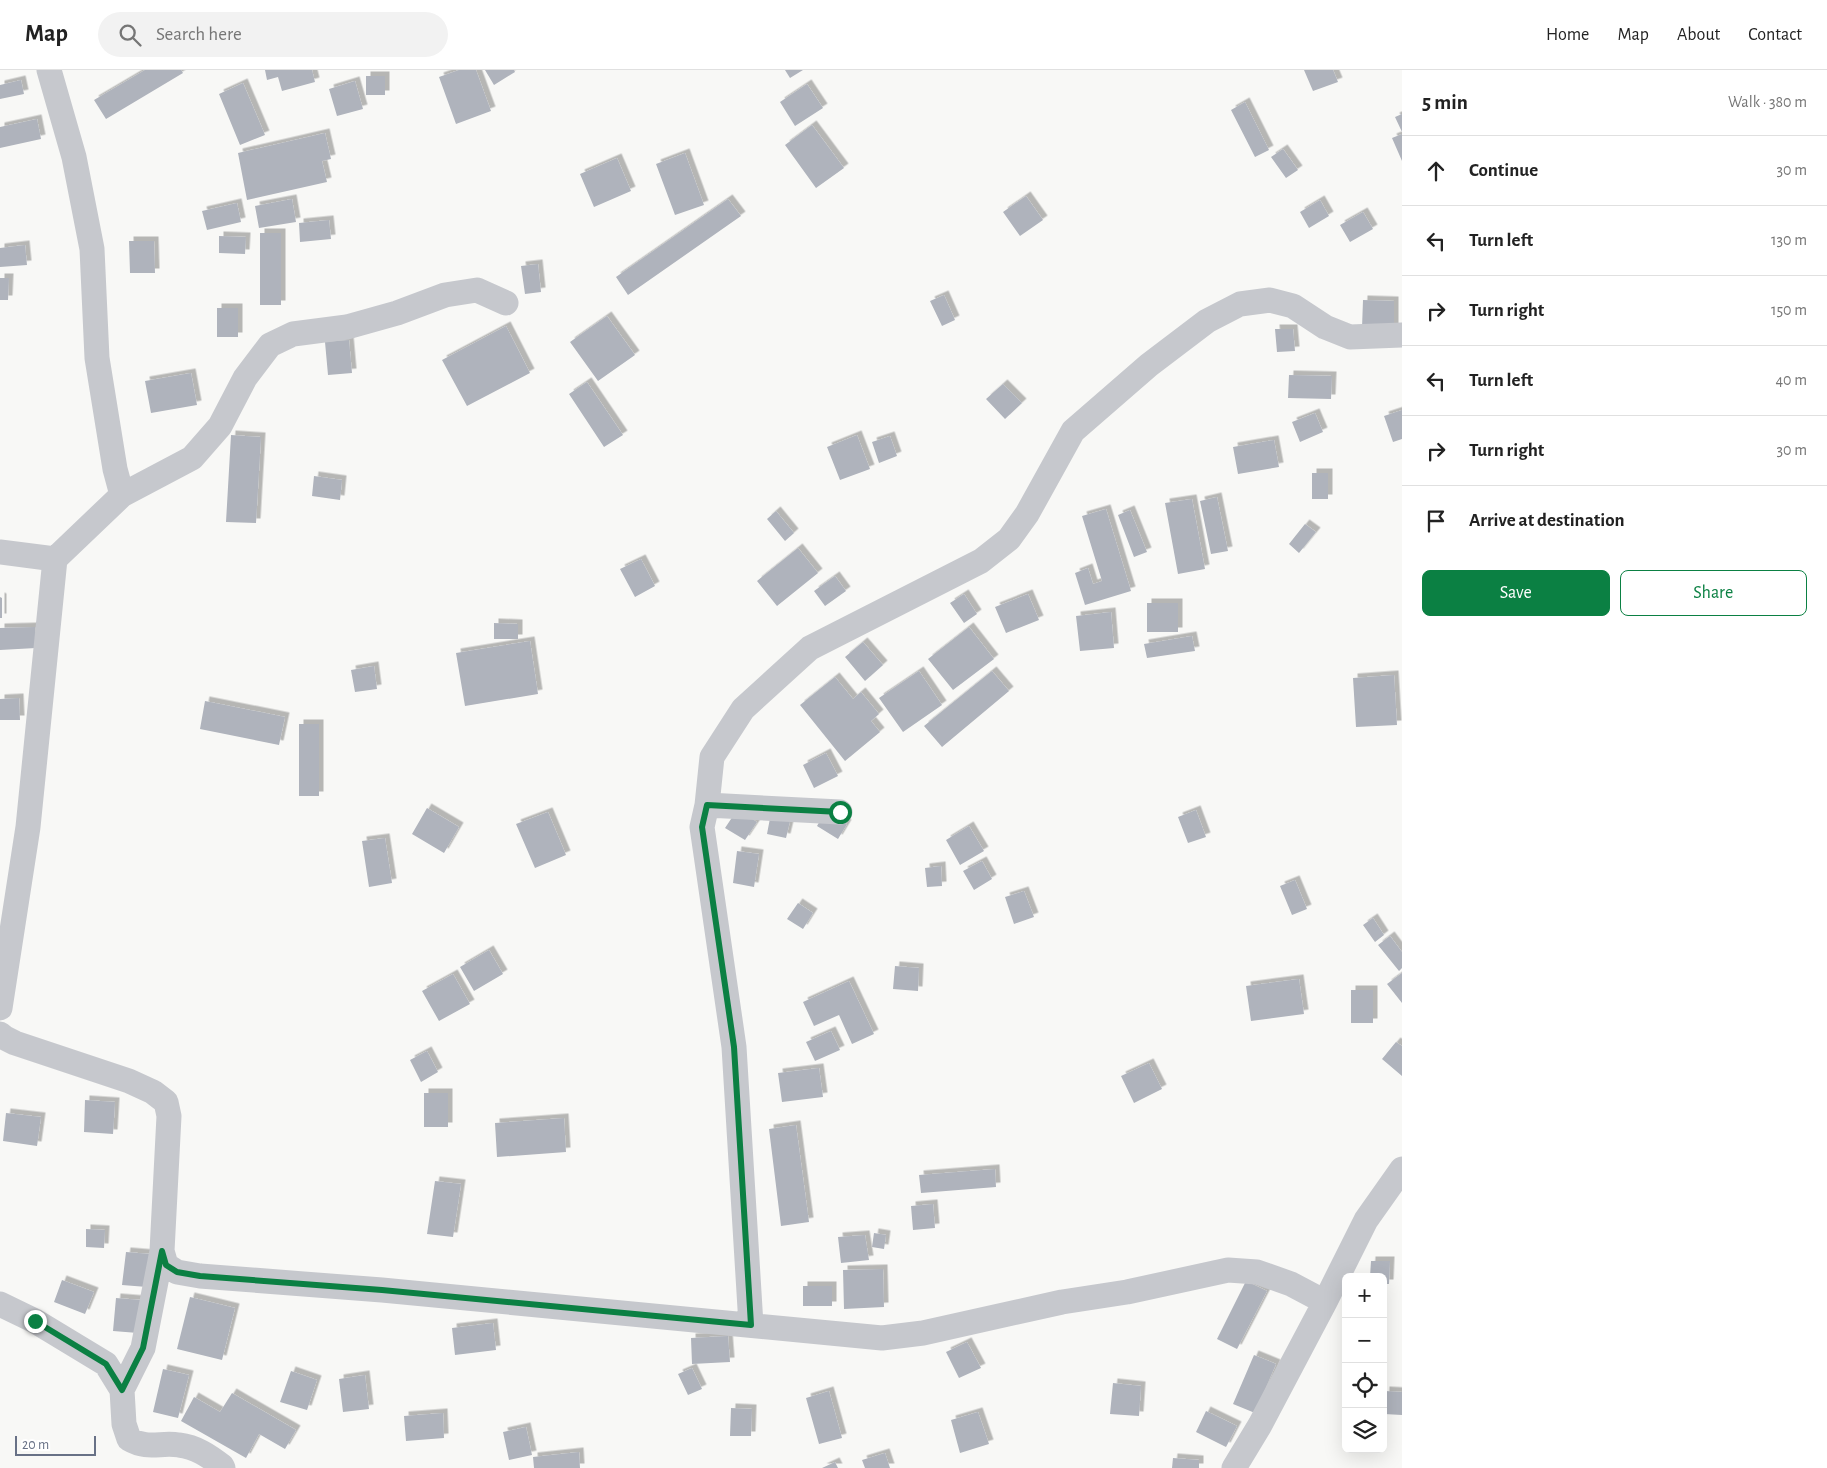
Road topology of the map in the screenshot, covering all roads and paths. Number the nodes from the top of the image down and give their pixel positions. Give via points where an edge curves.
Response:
1 (49, 70) edge
2 (506, 303) dead end
3 (1402, 335) edge
4 (122, 495) junction
5 (0, 552) edge
6 (54, 559) junction
7 (707, 805) junction
8 (840, 812) dead end
9 (0, 1008) edge
10 (0, 1034) edge
11 (1402, 1170) edge
12 (162, 1251) junction
13 (1325, 1302) junction
14 (0, 1304) edge
15 (751, 1325) junction
16 (122, 1390) junction
17 (223, 1468) edge
18 (1234, 1468) edge

1 - 4 street via 74,157 92,250 97,358
2 - 4 street via 477,290 445,295 347,327 293,334 270,345 245,378 220,426 192,458
3 - 7 street via 1350,338 1325,327 1293,306 1270,300 1240,304 1207,320 1073,431 1027,514 1008,540 981,561 810,648 743,709 712,757
4 - 6 street
5 - 6 street
6 - 9 street via 28,827
7 - 8 street
7 - 15 street via 702,827 734,1047
10 - 12 street via 129,1081 154,1092 166,1102 169,1116
11 - 13 street via 1366,1220
12 - 15 street via 166,1265 177,1272 200,1276
12 - 16 street via 143,1348
13 - 15 street via 1257,1272 1228,1270 890,1337 847,1336
13 - 18 street
14 - 16 street via 106,1364
16 - 17 street via 124,1424 129,1439 138,1444 179,1445 202,1452

